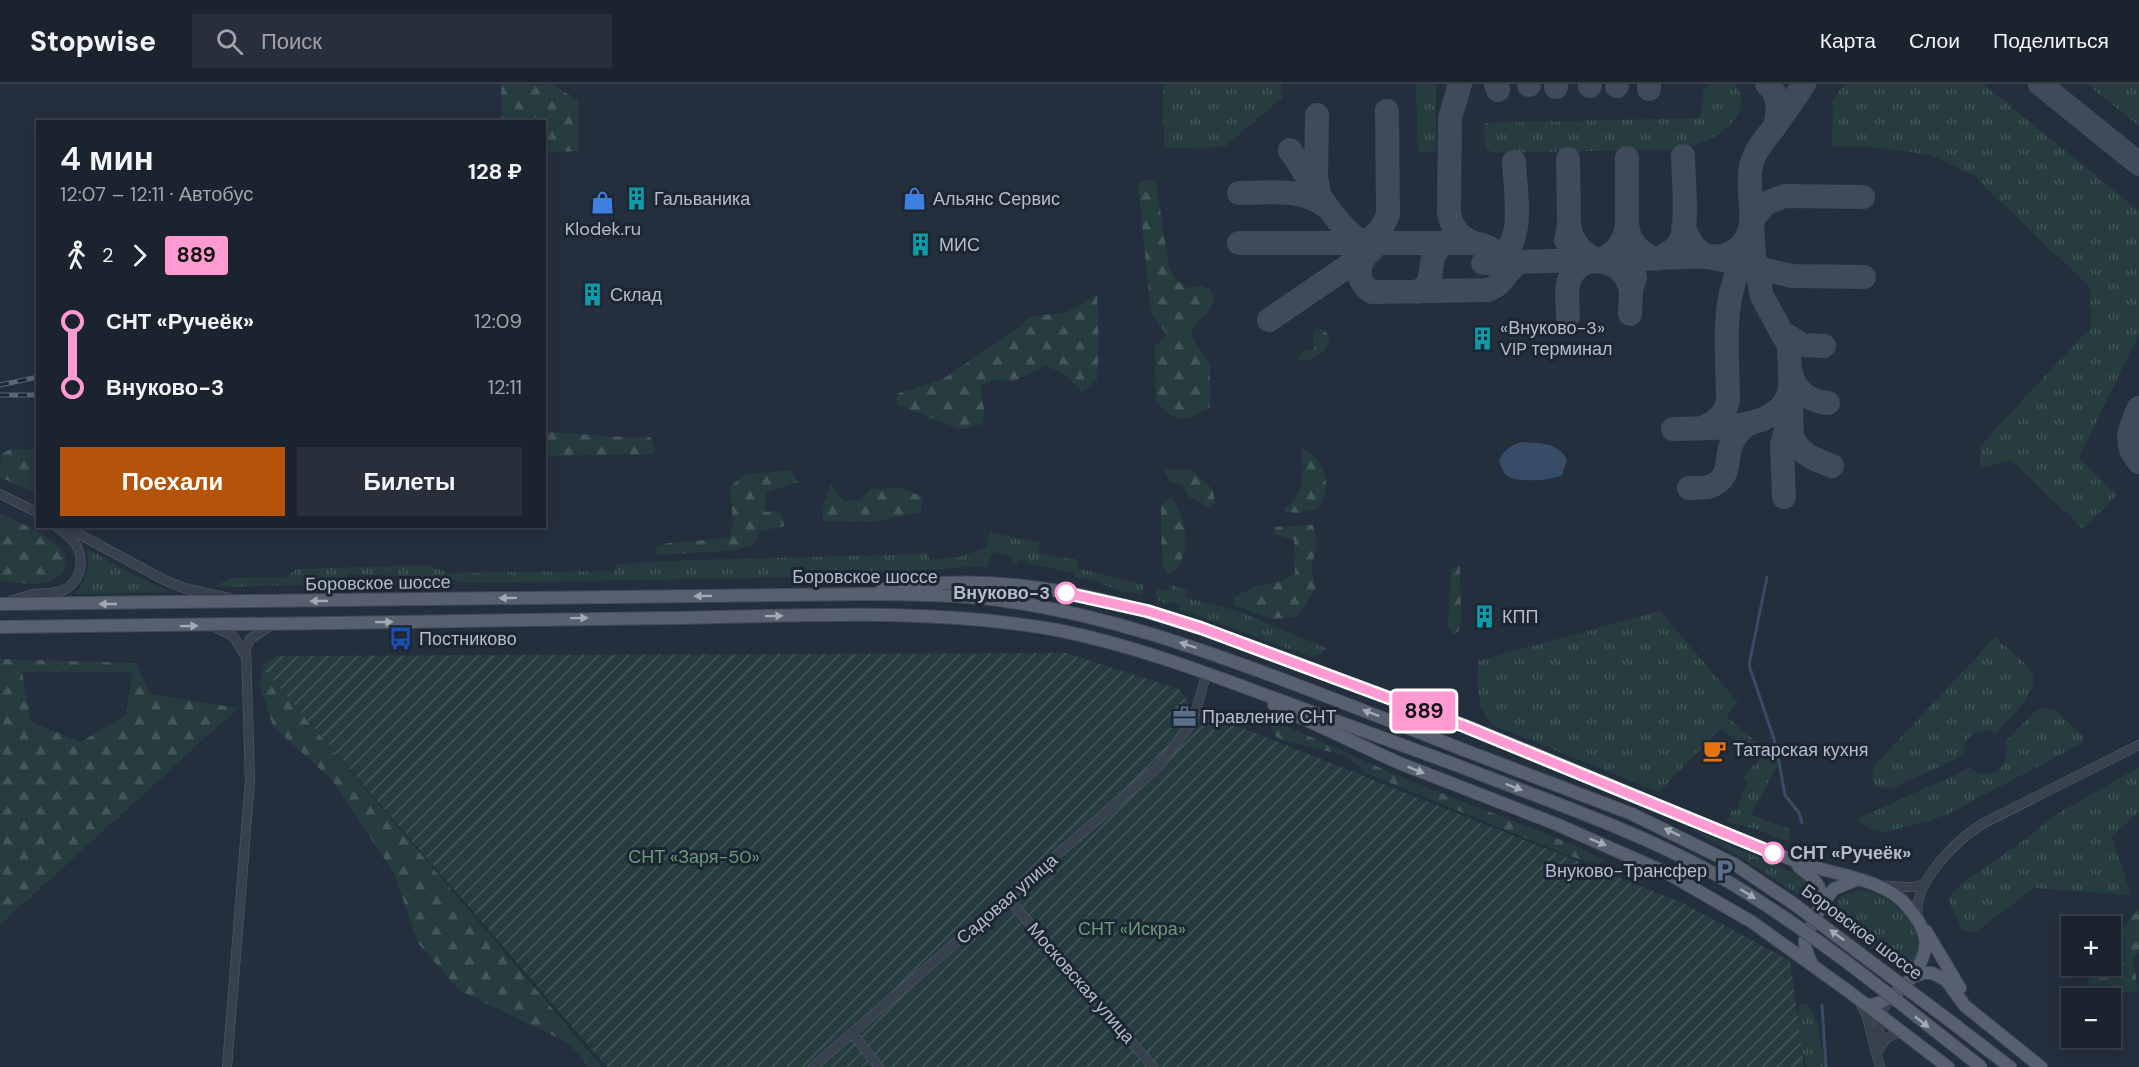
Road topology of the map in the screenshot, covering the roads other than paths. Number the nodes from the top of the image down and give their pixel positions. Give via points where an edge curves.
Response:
1 (0, 494) edge
2 (36, 512) edge
3 (58, 528) edge
4 (68, 528) edge
5 (866, 594) junction
6 (251, 603) junction
7 (0, 604) edge
8 (274, 625) junction
9 (212, 626) junction
10 (0, 627) edge
11 (245, 655) junction
12 (1207, 672) junction
13 (1248, 688) junction
14 (2139, 745) edge
15 (1787, 858) junction
16 (1856, 880) junction
17 (1926, 882) junction
18 (1879, 886) junction
19 (1008, 898) junction
20 (1821, 904) junction
21 (1919, 922) junction
22 (1813, 966) junction
23 (1905, 983) junction
24 (1848, 991) junction
25 (1893, 996) junction
26 (1867, 1005) junction
27 (1879, 1014) junction
28 (1976, 1015) junction
29 (853, 1034) junction
30 (1905, 1034) junction
31 (1879, 1063) edge
32 (227, 1067) edge
33 (813, 1067) edge
34 (879, 1067) edge
35 (1153, 1067) edge
36 (1948, 1067) edge
37 (1981, 1067) edge
38 (2010, 1067) edge
39 (2041, 1067) edge

1 - 2 street
3 - 7 street via 78,549 81,564 76,579 61,591
4 - 6 street via 164,580
5 -> 6 main road, Боровское шоссе
5 - 15 main road via 904,584 994,582 1147,611 1464,726
38 -> 5 main road, Боровское шоссе, bridge via 1783,895 1734,864 1632,814 1199,648 1105,620 1013,602
6 -> 7 main road, Боровское шоссе
8 - 9 main road, Боровское шоссе
8 - 11 street via 250,639
8 -> 12 main road, Боровское шоссе via 801,615 931,617 1071,633
10 -> 9 main road, Боровское шоссе
9 - 11 street via 233,636
11 - 32 street via 250,780
12 - 13 main road, Боровское шоссе
12 - 19 street, Садовая улица via 1193,722 1159,766
13 -> 22 main road via 1288,712 1390,759 1652,865 1752,922
13 -> 37 main road, Боровское шоссе, bridge via 1631,833 1715,874 1858,972
14 - 17 street via 1976,828 1953,847
15 - 16 main road
15 - 20 main road via 1816,880
16 - 18 main road
16 - 20 main road via 1834,889
17 - 18 street via 1916,888
17 - 21 street via 1917,903
18 - 21 main road via 1896,895
19 - 29 street, Садовая улица
19 - 35 street, Московская улица
20 - 22 main road via 1805,940
21 - 23 main road via 1925,936 1925,952
21 - 28 main road
22 - 24 main road
23 - 25 main road
23 - 28 main road via 1918,974 1935,974
24 - 26 main road
24 - 31 street via 1864,1009
25 - 26 main road
25 - 27 street
26 - 27 main road
27 - 30 main road
27 - 31 street
28 - 39 main road
29 - 33 street, Садовая улица
29 - 34 street
30 - 31 street via 1885,1038
30 - 36 main road

